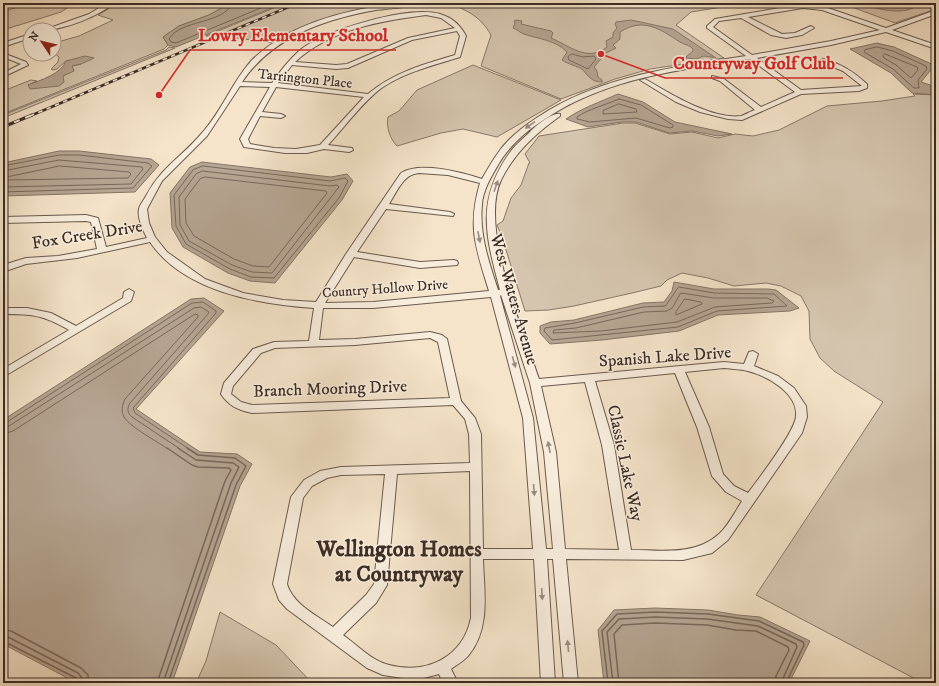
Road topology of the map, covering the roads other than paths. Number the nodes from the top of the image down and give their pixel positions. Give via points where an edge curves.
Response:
1 (111, 3) edge
2 (418, 3) edge
3 (364, 11) junction
4 (936, 12) edge
5 (742, 16) junction
6 (936, 18) edge
7 (379, 21) junction
8 (62, 25) edge
9 (811, 28) dead end
10 (460, 30) junction
11 (885, 30) junction
12 (892, 33) junction
13 (22, 39) edge
14 (936, 39) edge
15 (923, 44) junction
16 (3, 45) edge
17 (936, 47) edge
18 (3, 55) edge
19 (754, 59) junction
20 (823, 61) dead end
21 (290, 63) junction
22 (3, 75) edge
23 (714, 77) dead end
24 (643, 80) junction
25 (239, 84) junction
26 (275, 86) junction
27 (800, 92) junction
28 (369, 96) junction
29 (760, 110) junction
30 (258, 114) junction
31 (281, 116) dead end
32 (323, 147) junction
33 (349, 150) dead end
34 (484, 182) junction
35 (383, 206) junction
36 (450, 214) dead end
37 (3, 220) edge
38 (153, 239) junction
39 (102, 250) junction
40 (350, 254) junction
41 (454, 263) dead end
42 (3, 269) edge
43 (129, 292) dead end
44 (505, 292) junction
45 (494, 293) junction
46 (319, 306) junction
47 (3, 311) edge
48 (77, 330) junction
49 (314, 343) junction
50 (753, 354) dead end
51 (748, 368) junction
52 (678, 370) junction
53 (3, 374) edge
54 (589, 378) junction
55 (535, 383) junction
56 (456, 401) junction
57 (476, 466) junction
58 (391, 470) junction
59 (750, 500) junction
60 (477, 554) junction
61 (626, 555) junction
62 (540, 556) junction
63 (559, 556) junction
64 (333, 636) junction
65 (442, 667) junction
66 (451, 683) edge
67 (548, 683) edge
68 (571, 683) edge

1 - 8 street via 91,14
2 - 3 street, Country Hollow Drive
3 - 7 street
3 - 25 street, Country Hollow Drive via 317,25 286,38 256,60
4 - 11 street, West Waters Avenue
5 - 9 street via 778,35 807,32
5 - 11 street via 803,6 823,8
5 - 19 street via 717,20 709,27
6 - 12 street, West Waters Avenue
7 - 10 street via 433,14 453,22
7 - 21 street via 325,38
10 - 21 street via 410,39 348,66
10 - 28 street via 463,36 458,56 417,68 381,86
11 - 12 street
11 - 19 street, West Waters Avenue
12 - 15 street
12 - 19 street, West Waters Avenue via 821,50
13 - 16 street
14 - 15 street
15 - 17 street
18 - 22 street via 24,63 25,66
19 - 24 street, West Waters Avenue
19 - 27 street
19 -> 34 street, West Waters Avenue via 657,72 584,94 556,108 526,128 501,153
20 - 27 street via 835,64 857,78 865,87
21 - 26 street
23 - 29 street via 722,80
24 - 29 street via 681,103 702,112 742,118
44 -> 24 street, West Waters Avenue via 492,241 490,213 500,174 514,152 536,130 572,107
25 - 26 street, Tarrington Place
25 - 38 street, Country Hollow Drive via 210,128 160,178 143,208 146,226
26 - 28 street, Tarrington Place
26 - 30 street
27 - 29 street
28 - 32 street
30 - 31 street
30 - 32 street via 244,139 247,144 300,152 310,152
32 - 33 street
34 - 35 street via 472,177 411,171 404,175
34 -> 45 street, West Waters Avenue via 478,203 477,232
35 - 36 street
35 - 40 street
37 - 39 street via 95,220
38 - 39 street, Fox Creek Drive
38 - 46 street, Country Hollow Drive via 158,249 191,275 224,290 273,302
39 - 42 street, Fox Creek Drive via 66,257 33,259
40 - 41 street via 420,265
40 - 46 street
43 - 48 street via 128,299
44 - 45 street, Country Hollow Drive
44 - 55 street, West Waters Avenue
45 - 46 street, Country Hollow Drive
45 -> 62 street, West Waters Avenue via 528,418
46 - 49 street
47 - 48 street via 27,311 51,316
48 - 53 street
49 - 56 street, Branch Mooring Drive via 430,335 438,337 443,341
49 - 56 street, Branch Mooring Drive via 274,345 257,351 228,385 226,394 240,407 252,409
50 - 51 street
51 - 52 street, Spanish Lake Drive via 724,365
51 - 59 street, Spanish Lake Drive via 768,375 785,386 797,400 802,415 798,430
52 - 54 street, Spanish Lake Drive
52 - 59 street via 703,427 718,476 730,489
54 - 55 street, Spanish Lake Drive
54 - 61 street, Classic Lake Way via 608,445
63 -> 55 street, West Waters Avenue via 550,452
56 - 57 street, Branch Mooring Drive via 470,418 475,434
57 - 58 street, Branch Mooring Drive
57 - 60 street, Branch Mooring Drive
58 - 64 street via 380,585 371,598
58 - 64 street, Branch Mooring Drive via 324,474 308,483 297,497 280,584 284,596 292,605
59 - 61 street, Spanish Lake Drive via 724,537 708,549 683,555
60 - 62 street, Spanish Lake Drive
60 - 65 street, Branch Mooring Drive via 478,618 475,632 463,652
61 - 63 street, Spanish Lake Drive
62 - 63 street, Spanish Lake Drive
62 -> 67 street, West Waters Avenue
68 -> 63 street, West Waters Avenue
64 - 65 street, Branch Mooring Drive via 372,664 388,671 416,674
65 - 66 street

